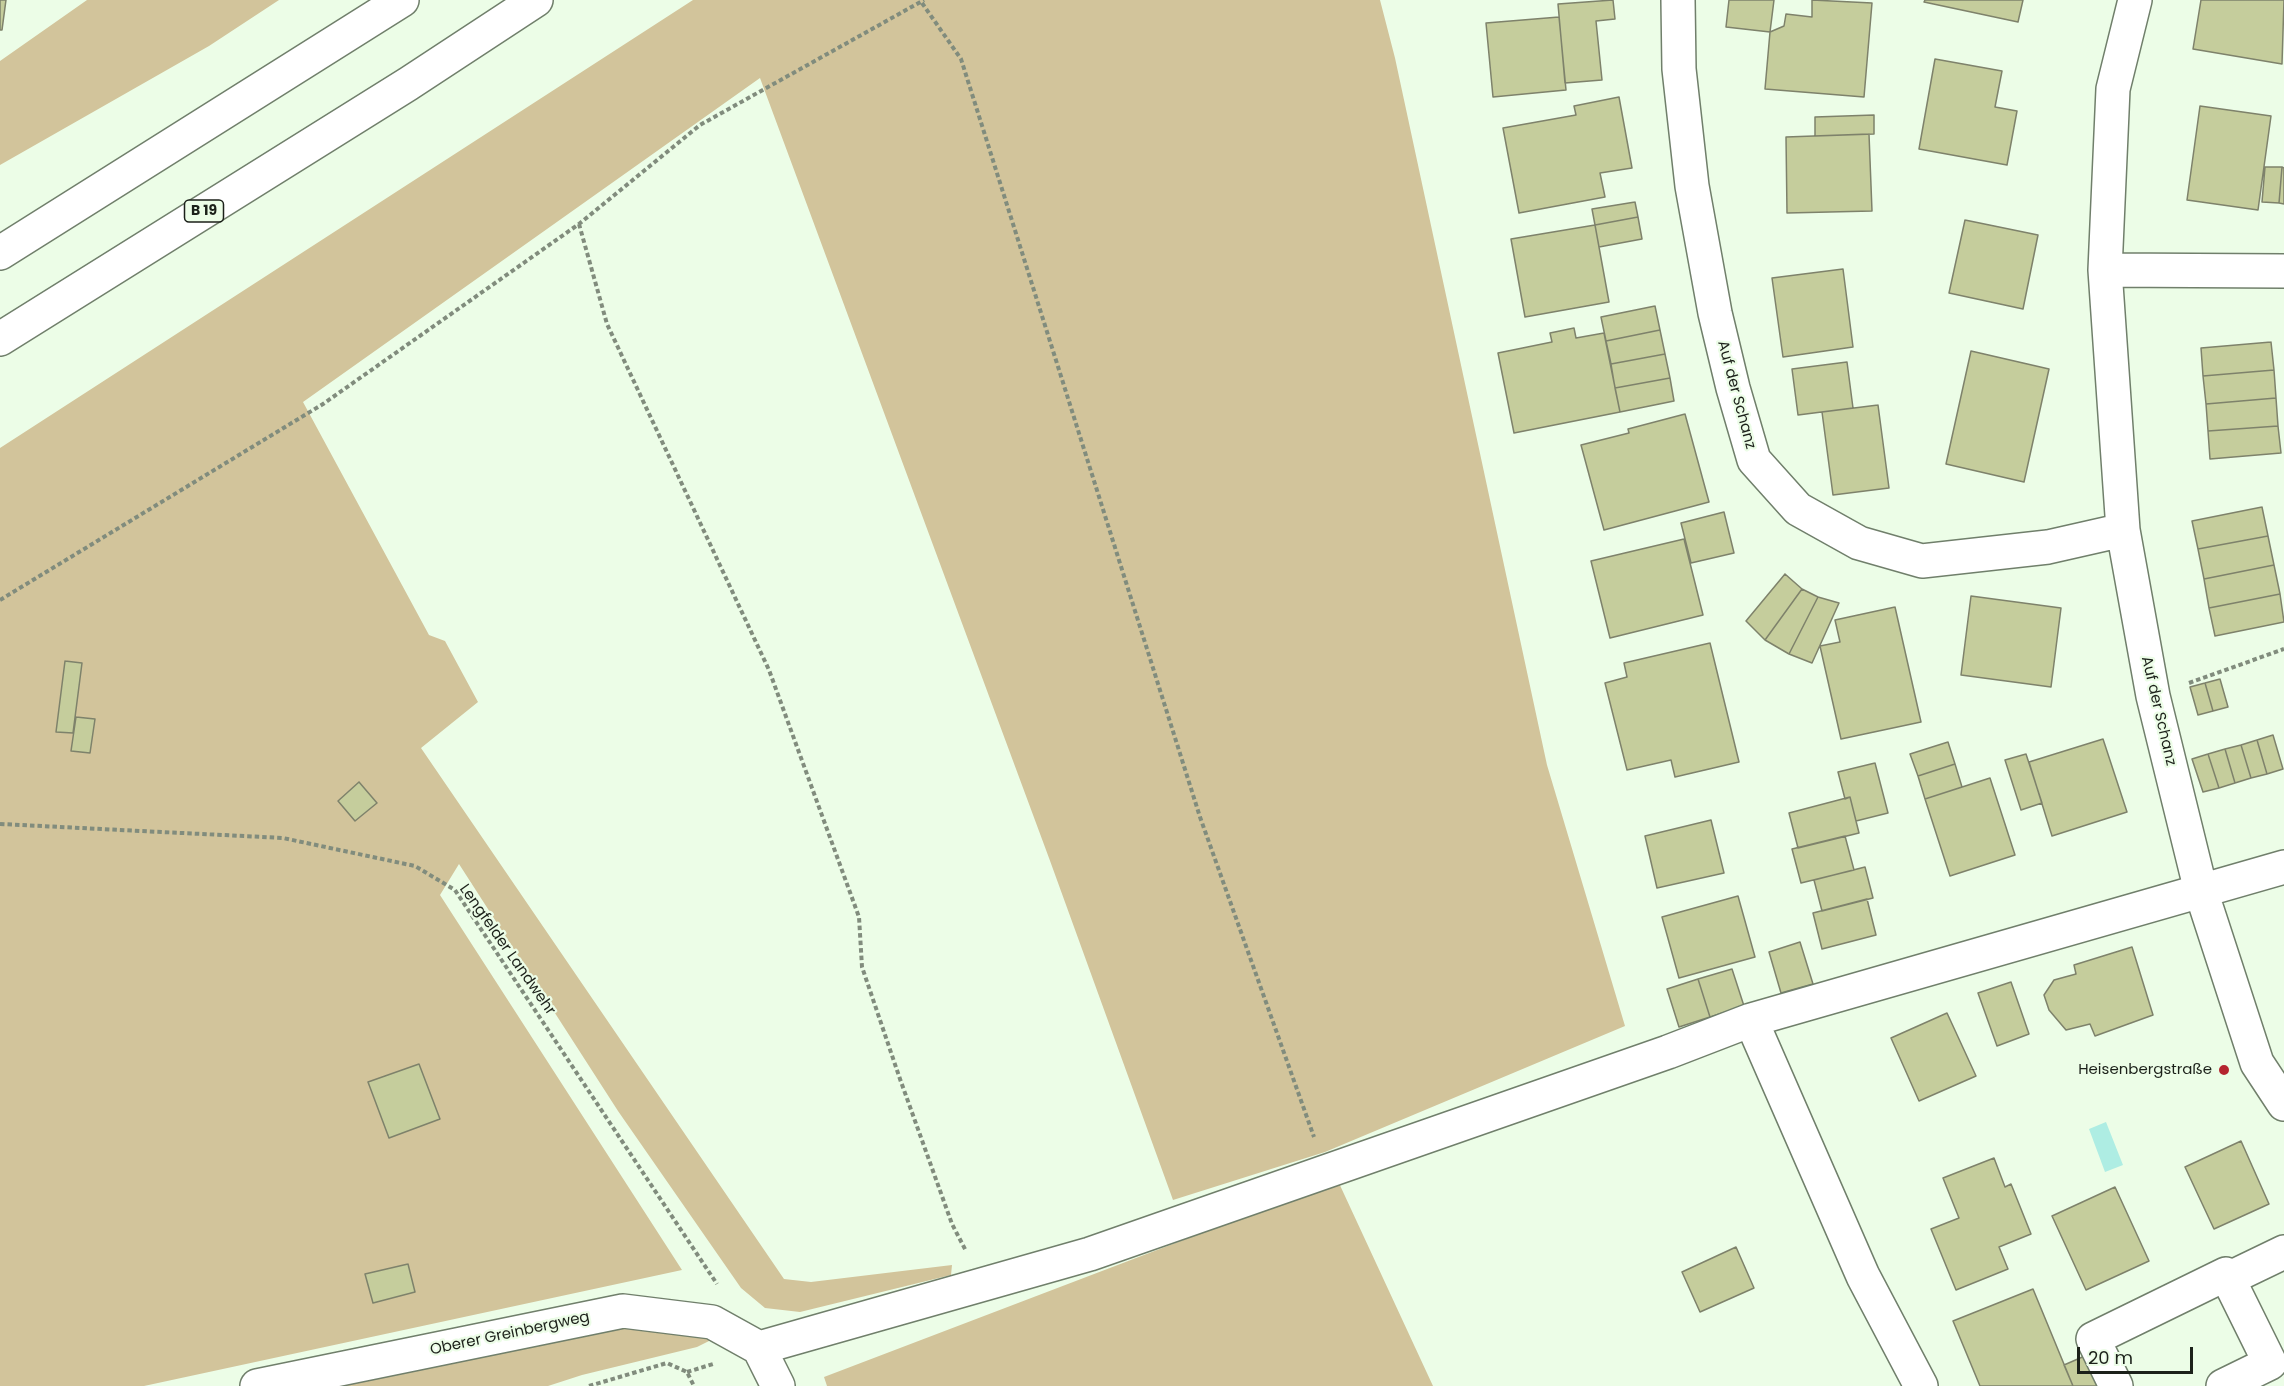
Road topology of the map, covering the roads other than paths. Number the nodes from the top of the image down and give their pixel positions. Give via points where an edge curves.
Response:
1 (402, 0) edge
2 (536, 0) edge
3 (1678, 0) edge
4 (2134, 0) edge
5 (0, 254) edge
6 (2105, 270) junction
7 (2284, 270) edge
8 (0, 339) edge
9 (2123, 530) junction
10 (2284, 867) edge
11 (2201, 891) junction
12 (1751, 1020) junction
13 (2284, 1104) edge
14 (2284, 1252) edge
15 (2228, 1279) junction
16 (759, 1348) junction
17 (257, 1386) edge
18 (778, 1386) edge
19 (1921, 1386) edge
20 (2116, 1386) edge
21 (2223, 1386) edge

1 - 5 main road
2 - 8 main road, B 19
3 - 9 main road, Auf der Schanz via 1678,69 1692,186 1715,313 1754,460 1798,509 1859,543 1922,561 2048,547
4 - 6 main road, Auf der Schanz via 2113,89
6 - 7 main road
6 - 9 main road, Auf der Schanz
9 - 11 main road, Auf der Schanz via 2153,696
10 - 11 main road
11 - 12 main road
11 - 13 main road, Auf der Schanz via 2257,1063
12 - 16 main road via 1090,1254
12 - 19 main road via 1863,1276
14 - 15 main road
15 - 20 main road via 2226,1274 2093,1339
15 - 21 main road via 2270,1363
16 - 17 main road, Oberer Greinbergweg via 712,1322 623,1311
16 - 18 main road

